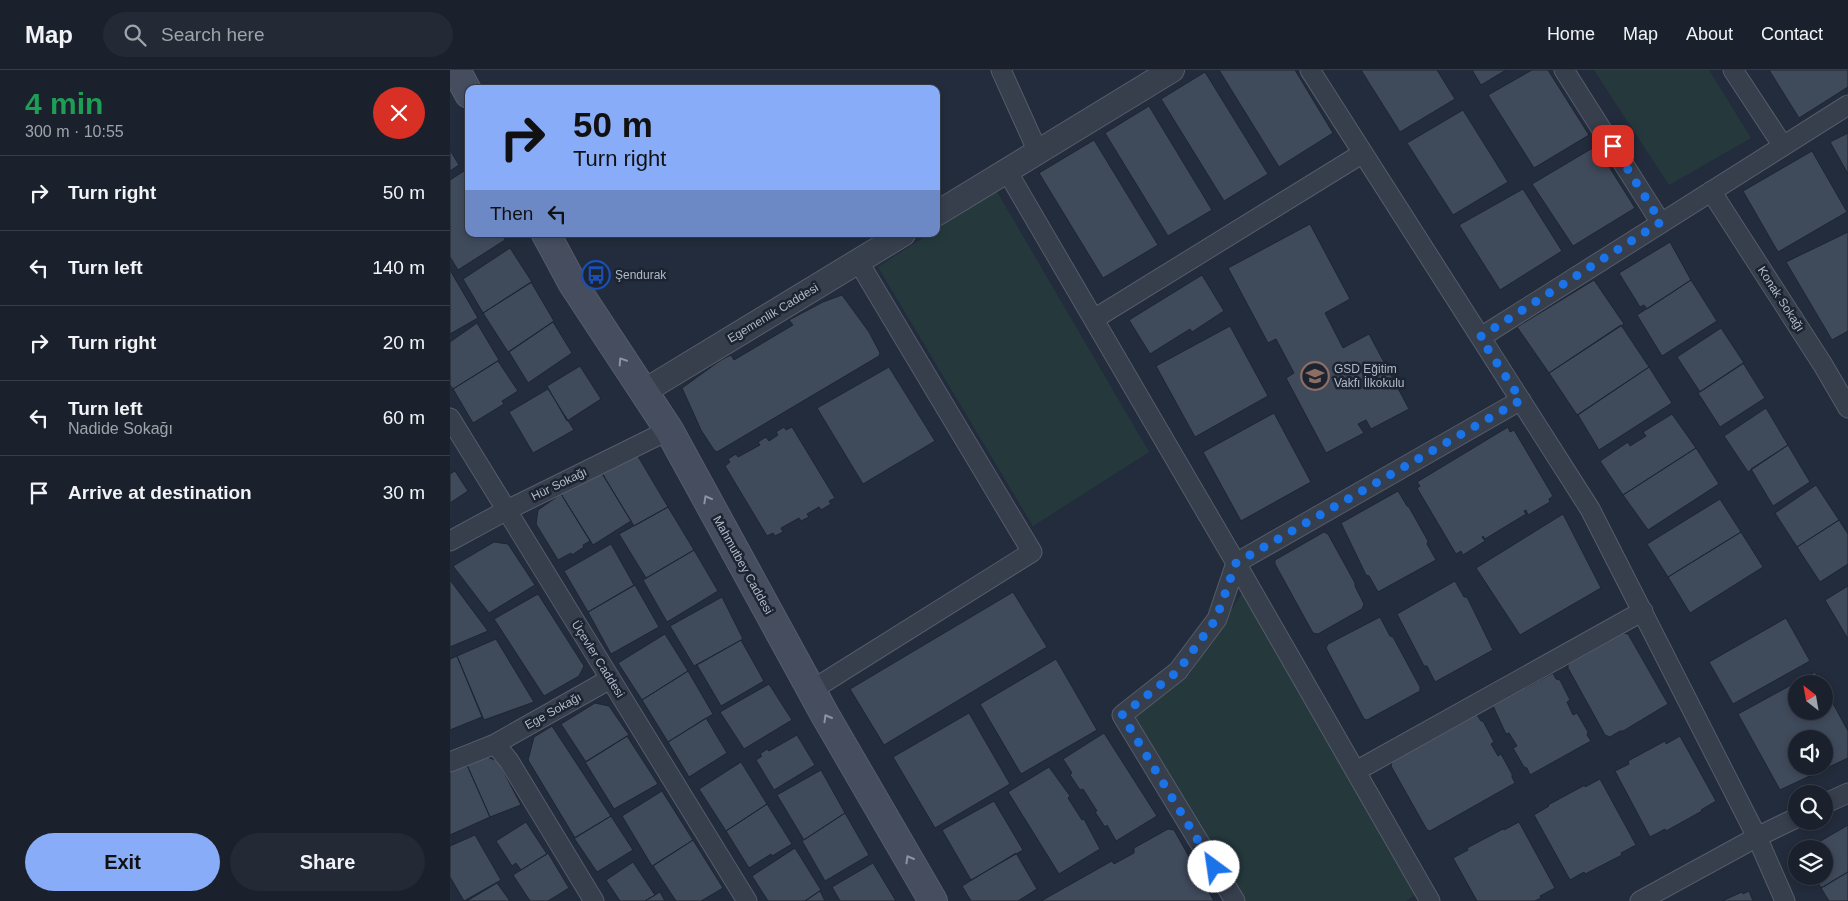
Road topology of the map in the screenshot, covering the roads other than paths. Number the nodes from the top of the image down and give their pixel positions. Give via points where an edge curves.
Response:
1 (456, 70) edge
2 (1000, 70) edge
3 (1172, 70) edge
4 (1310, 70) edge
5 (1564, 70) edge
6 (1734, 70) edge
7 (465, 87) edge
8 (1848, 105) edge
9 (1783, 146) junction
10 (1038, 152) junction
11 (1363, 153) junction
12 (1007, 170) junction
13 (1711, 191) junction
14 (940, 212) edge
15 (1661, 222) junction
16 (548, 237) edge
17 (898, 237) edge
18 (858, 261) junction
19 (1094, 319) junction
20 (1480, 337) junction
21 (643, 392) junction
22 (1521, 400) junction
23 (1848, 408) edge
24 (450, 418) edge
25 (669, 430) junction
26 (506, 510) junction
27 (450, 540) edge
28 (1236, 563) junction
29 (1643, 610) junction
30 (610, 679) junction
31 (812, 690) junction
32 (495, 744) junction
33 (450, 762) edge
34 (1356, 772) junction
35 (1848, 793) edge
36 (1833, 800) edge
37 (1788, 822) edge
38 (1757, 837) junction
39 (594, 901) edge
40 (747, 901) edge
41 (933, 901) edge
42 (1235, 901) edge
43 (1430, 901) edge
44 (1640, 901) edge
45 (1785, 901) edge

1 - 7 main road
2 - 10 street
3 - 10 street
4 - 11 street
5 - 15 street
6 - 9 street
8 - 9 street
9 - 13 street
10 - 12 street
11 - 19 street
11 - 20 street
12 - 14 street
12 - 19 street
13 - 15 street
13 - 23 street, Konak Sokağı
15 - 20 street
21 -> 16 main road, Mahmutbey Caddesi via 573,284
17 - 18 street, Egemenlik Caddesi
18 - 21 street, Egemenlik Caddesi
18 - 31 street via 1032,552
19 - 28 street
20 - 22 street
21 - 25 main road, Mahmutbey Caddesi
22 - 28 street
22 - 29 street via 1590,509
24 - 26 street, Üçevler Caddesi
25 - 26 street, Hür Sokağı
31 -> 25 main road, Mahmutbey Caddesi
26 - 27 street, Hür Sokağı
26 - 30 street, Üçevler Caddesi
28 - 34 street
28 - 42 street via 1216,619 1178,671 1122,715
29 - 34 street
29 - 38 street
30 - 32 street, Ege Sokağı
30 - 40 street, Üçevler Caddesi
41 -> 31 main road, Mahmutbey Caddesi
32 - 33 street, Ege Sokağı
32 - 39 street via 509,761
34 - 43 street
35 - 36 street
37 - 38 street
38 - 44 street
38 - 45 street

